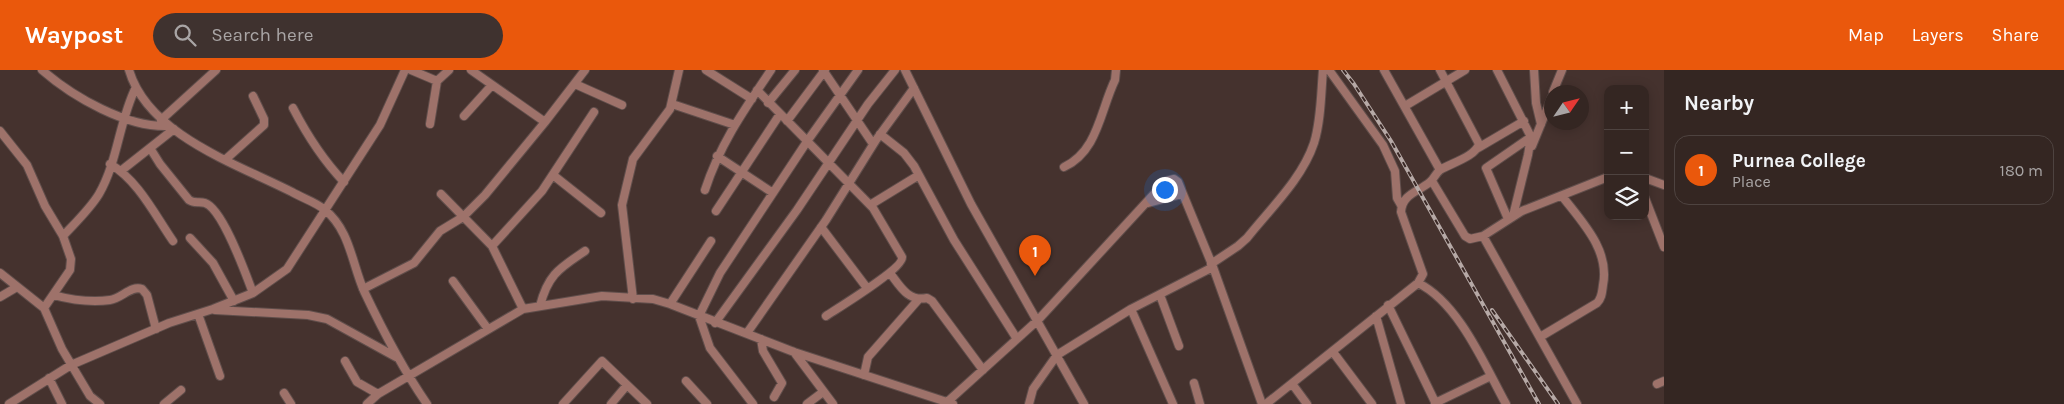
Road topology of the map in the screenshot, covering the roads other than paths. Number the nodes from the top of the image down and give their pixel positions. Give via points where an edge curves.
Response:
1 (42, 70) edge
2 (129, 70) edge
3 (216, 70) edge
4 (405, 70) edge
5 (411, 70) edge
6 (449, 70) edge
7 (471, 70) edge
8 (584, 70) edge
9 (679, 70) edge
10 (706, 70) edge
11 (771, 70) edge
12 (795, 70) edge
13 (824, 70) edge
14 (858, 70) edge
15 (895, 70) edge
16 (905, 70) edge
17 (1116, 70) edge
18 (1323, 70) edge
19 (1328, 70) edge
20 (1384, 70) edge
21 (1440, 70) edge
22 (1464, 70) edge
23 (1497, 70) edge
24 (1534, 70) edge
25 (1562, 70) edge
26 (437, 81) junction
27 (1446, 81) junction
28 (575, 84) junction
29 (492, 85) junction
30 (1556, 85) edge
31 (136, 87) junction
32 (914, 88) junction
33 (757, 90) junction
34 (253, 96) dead end
35 (839, 96) junction
36 (752, 99) junction
37 (768, 103) junction
38 (672, 104) junction
39 (622, 105) dead end
40 (1405, 106) junction
41 (293, 108) dead end
42 (594, 112) dead end
43 (780, 114) junction
44 (464, 116) dead end
45 (1544, 117) edge
46 (123, 118) junction
47 (161, 120) junction
48 (857, 120) junction
49 (786, 121) junction
50 (1524, 121) junction
51 (545, 122) junction
52 (430, 124) dead end
53 (1541, 124) junction
54 (735, 125) junction
55 (172, 128) junction
56 (0, 131) edge
57 (880, 134) junction
58 (1531, 137) junction
59 (808, 140) junction
60 (873, 144) junction
61 (150, 148) junction
62 (1478, 148) junction
63 (1528, 155) junction
64 (717, 156) junction
65 (226, 159) junction
66 (828, 162) junction
67 (110, 164) junction
68 (1064, 167) dead end
69 (122, 170) junction
70 (1440, 170) junction
71 (742, 172) junction
72 (553, 175) junction
73 (919, 175) junction
74 (1604, 179) edge
75 (1649, 179) edge
76 (1432, 181) junction
77 (344, 182) junction
78 (849, 182) junction
79 (1664, 185) edge
80 (705, 190) dead end
81 (773, 193) junction
82 (442, 194) dead end
83 (1182, 194) junction
84 (1562, 196) junction
85 (1148, 203) junction
86 (870, 205) junction
87 (1402, 205) junction
88 (1649, 209) edge
89 (326, 211) junction
90 (716, 211) dead end
91 (601, 213) dead end
92 (463, 217) junction
93 (1511, 217) junction
94 (821, 227) junction
95 (64, 236) junction
96 (1483, 236) junction
97 (190, 238) dead end
98 (173, 241) dead end
99 (711, 241) dead end
100 (492, 246) junction
101 (1664, 248) edge
102 (585, 251) dead end
103 (1212, 266) junction
104 (0, 273) edge
105 (890, 273) junction
106 (453, 281) dead end
107 (1418, 283) junction
108 (17, 287) junction
109 (867, 288) junction
110 (363, 289) junction
111 (253, 293) junction
112 (53, 295) junction
113 (1160, 295) junction
114 (0, 297) edge
115 (633, 299) junction
116 (918, 300) junction
117 (234, 301) junction
118 (670, 304) junction
119 (1388, 305) junction
120 (540, 306) junction
121 (44, 308) junction
122 (523, 309) junction
123 (1131, 309) junction
124 (213, 310) junction
125 (198, 314) junction
126 (699, 316) junction
127 (826, 316) dead end
128 (1376, 316) junction
129 (1038, 320) junction
130 (715, 323) junction
131 (156, 328) junction
132 (488, 329) junction
133 (747, 333) junction
134 (1540, 337) junction
135 (761, 339) junction
136 (1017, 339) junction
137 (1180, 346) dead end
138 (794, 352) junction
139 (1333, 352) junction
140 (1057, 355) junction
141 (396, 356) junction
142 (345, 361) dead end
143 (71, 365) junction
144 (983, 370) junction
145 (864, 375) junction
146 (220, 376) dead end
147 (1491, 376) junction
148 (408, 377) junction
149 (49, 378) junction
150 (686, 381) dead end
151 (1194, 384) dead end
152 (627, 385) junction
153 (1293, 385) junction
154 (181, 390) dead end
155 (823, 392) junction
156 (284, 393) dead end
157 (378, 394) junction
158 (774, 397) dead end
159 (948, 403) edge
160 (1435, 403) edge
161 (9, 404) edge
162 (62, 404) edge
163 (100, 404) edge
164 (164, 404) edge
165 (291, 404) edge
166 (367, 404) edge
167 (427, 404) edge
168 (563, 404) edge
169 (611, 404) edge
170 (647, 404) edge
171 (706, 404) edge
172 (753, 404) edge
173 (807, 404) edge
174 (833, 404) edge
175 (1029, 404) edge
176 (1084, 404) edge
177 (1173, 404) edge
178 (1200, 404) edge
179 (1264, 404) edge
180 (1306, 404) edge
181 (1372, 404) edge
182 (1401, 404) edge
183 (1506, 404) edge
184 (1577, 404) edge

1 - 46 street via 65,90
2 - 31 street
3 - 47 street
4 - 77 street via 380,125
5 - 26 street
6 - 26 street
7 - 29 street
8 - 28 street
9 - 38 street
10 - 36 street
11 - 33 street
12 - 37 street
13 - 35 street
13 - 49 street
14 - 35 street
15 - 48 street
16 - 32 street
17 - 68 street via 1091,144 1082,155
18 - 103 street via 1314,141 1308,157 1297,176 1246,238
19 - 87 street via 1383,145 1395,171 1397,198
20 - 40 street
21 - 27 street
22 - 27 street
23 - 50 street
24 - 53 street
25 - 30 street
26 - 52 street
27 - 40 street
27 - 62 street via 1478,139
28 - 39 street
28 - 51 street
29 - 44 street
29 - 51 street
31 - 46 street
31 - 47 street
32 - 57 street
32 - 129 street via 971,204
33 - 36 street
33 - 37 street
34 - 65 street via 264,125
35 - 48 street
35 - 59 street
36 - 54 street
37 - 43 street
38 - 54 street
38 - 115 street via 633,159 622,205
40 - 70 street
41 - 77 street via 305,132
42 - 72 street
43 - 49 street
43 - 71 street
45 - 53 street
46 - 55 street
46 - 67 street
47 - 55 street
48 - 60 street
48 - 66 street
49 - 59 street
50 - 58 street
50 - 62 street
51 - 92 street
53 - 63 street
54 - 64 street
55 - 61 street
55 - 65 street via 198,146
56 - 95 street via 27,165 45,206
57 - 60 street
57 - 73 street via 904,152
58 - 63 street
58 - 93 street via 1486,168
59 - 66 street
59 - 81 street
60 - 78 street
61 - 69 street
61 - 111 street via 189,200 205,203 211,208 231,238
62 - 70 street
63 - 93 street
64 - 71 street
64 - 80 street
65 - 89 street
66 - 78 street
66 - 130 street
67 - 69 street
67 - 95 street via 98,196
69 - 98 street
70 - 76 street
71 - 81 street
71 - 90 street
72 - 91 street
72 - 100 street via 542,192
73 - 86 street
73 - 136 street via 954,240
74 - 84 street
75 - 79 street
76 - 87 street via 1405,199
76 - 96 street via 1465,236 1470,240
77 - 89 street
78 - 86 street
78 - 94 street
81 - 126 street via 720,273
82 - 92 street
83 - 85 street
83 - 85 street via 1178,182 1174,179 1166,181
83 - 103 street
84 - 93 street
84 - 134 street via 1599,249 1605,265 1604,281 1597,304
85 - 129 street
86 - 105 street via 902,257 903,261
87 - 107 street via 1401,212 1423,269 1424,274
88 - 101 street
89 - 110 street via 345,234
89 - 111 street via 287,269
92 - 100 street
92 - 110 street via 440,231 414,263
93 - 96 street
94 - 109 street
94 - 133 street
95 - 112 street via 71,259 70,270
96 - 134 street
97 - 117 street via 213,263
99 - 118 street
100 - 122 street
102 - 120 street via 552,276
103 - 113 street
103 - 179 street
104 - 108 street
105 - 109 street
105 - 116 street via 903,290
106 - 132 street
107 - 119 street
107 - 147 street via 1441,299 1476,347
108 - 114 street
108 - 121 street
109 - 127 street
110 - 141 street
111 - 117 street
112 - 121 street
112 - 131 street via 81,302 113,300 134,289 142,289
113 - 123 street
113 - 137 street
115 - 118 street via 654,299
115 - 120 street via 602,296
116 - 144 street via 927,298 932,301
116 - 145 street via 868,357
117 - 124 street
118 - 126 street
119 - 128 street
119 - 160 street
120 - 122 street
121 - 143 street
122 - 132 street
123 - 140 street
123 - 177 street
124 - 125 street
124 - 141 street via 327,319
125 - 131 street
125 - 146 street
126 - 130 street
126 - 172 street via 710,348
128 - 139 street
128 - 182 street
129 - 136 street
129 - 140 street
130 - 133 street
131 - 143 street
132 - 148 street
133 - 135 street
134 - 184 street
135 - 138 street
135 - 158 street via 763,350 782,383
136 - 144 street
138 - 145 street
138 - 155 street
139 - 153 street
139 - 181 street
140 - 175 street via 1033,389
140 - 176 street
141 - 148 street
142 - 157 street via 357,382
143 - 149 street
143 - 163 street via 90,396
144 - 159 street
145 - 159 street
147 - 160 street
147 - 183 street
148 - 157 street
148 - 167 street
149 - 161 street
149 - 162 street
150 - 171 street
151 - 178 street
152 - 168 street via 602,361
152 - 169 street
152 - 170 street
153 - 179 street
153 - 180 street
154 - 164 street
155 - 173 street
155 - 174 street
156 - 165 street
157 - 166 street

